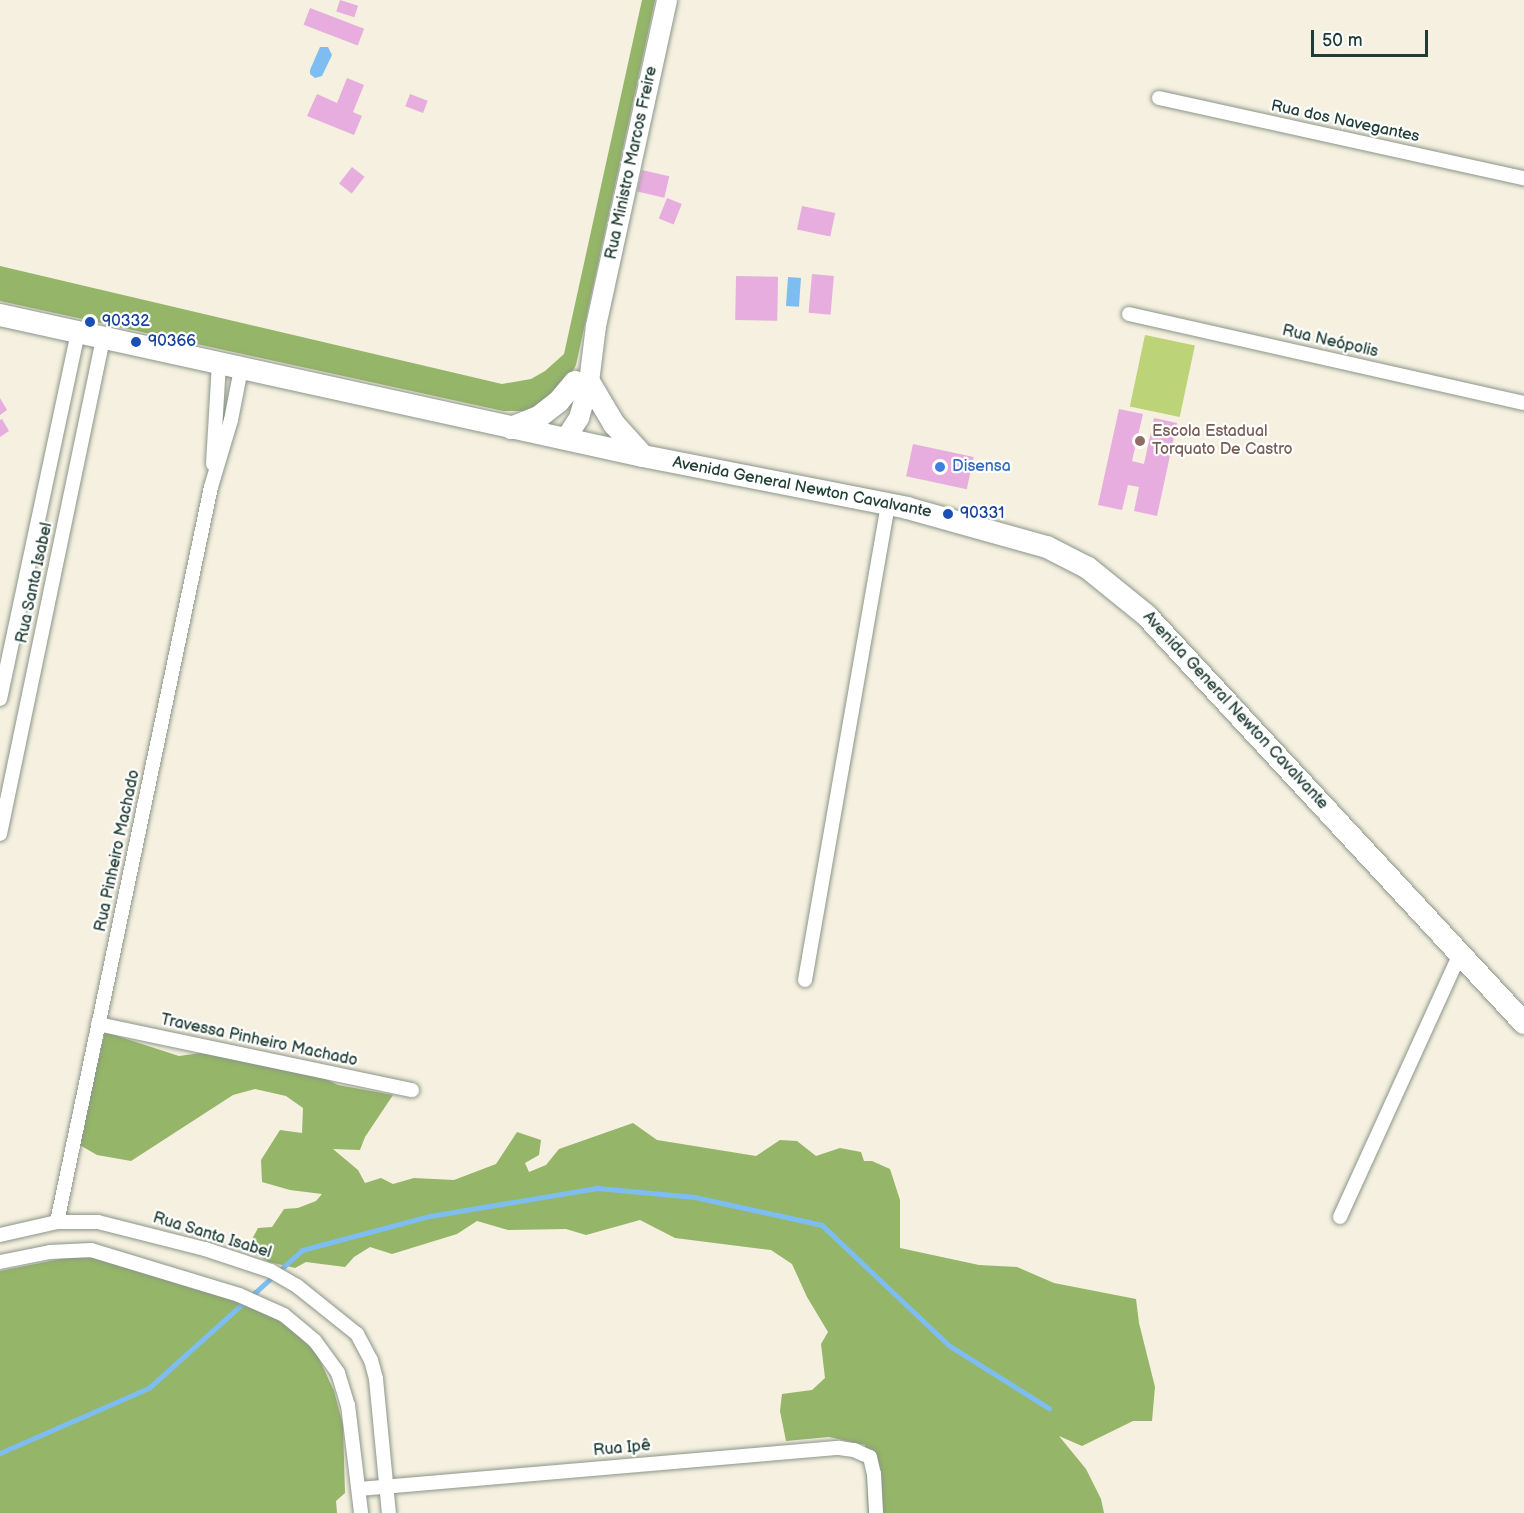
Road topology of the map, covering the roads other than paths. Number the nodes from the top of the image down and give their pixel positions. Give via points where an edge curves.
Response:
1 (667, 0) edge
2 (1159, 98) dead end
3 (1524, 178) edge
4 (1129, 314) dead end
5 (0, 315) edge
6 (78, 332) junction
7 (103, 339) junction
8 (219, 364) junction
9 (241, 369) junction
10 (582, 382) junction
11 (1524, 403) edge
12 (511, 428) junction
13 (566, 438) junction
14 (643, 456) junction
15 (211, 487) junction
16 (888, 504) junction
17 (0, 699) edge
18 (0, 834) edge
19 (1461, 952) junction
20 (805, 980) dead end
21 (1524, 1023) edge
22 (98, 1024) junction
23 (412, 1090) dead end
24 (1340, 1217) dead end
25 (57, 1222) junction
26 (0, 1235) edge
27 (0, 1262) edge
28 (386, 1487) junction
29 (359, 1489) junction
30 (361, 1513) edge
31 (389, 1513) edge
32 (876, 1513) edge

1 - 10 main road, Rua Ministro Marcos Freire
2 - 3 street, Rua dos Navegantes
4 - 11 street, Rua Neópolis
5 - 6 main road, Avenida General Newton Cavalvante
6 - 7 main road, Avenida General Newton Cavalvante
6 - 17 street, Rua Santa Isabel
7 - 8 main road, Avenida General Newton Cavalvante
7 - 18 street, Rua Santa Isabel
8 - 9 main road, Avenida General Newton Cavalvante
8 - 15 street
9 - 12 main road, Avenida General Newton Cavalvante
9 - 15 street
10 - 12 main road via 540,416
10 - 13 main road, Rua Ministro Marcos Freire via 579,418
10 - 14 main road
12 - 13 main road, Avenida General Newton Cavalvante
13 - 14 main road, Avenida General Newton Cavalvante
14 - 16 main road, Avenida General Newton Cavalvante
15 - 22 street, Rua Pinheiro Machado
16 - 19 main road, Avenida General Newton Cavalvante via 1047,547 1088,568 1115,589 1146,615 1210,682
16 - 20 street
19 - 21 main road, Avenida General Newton Cavalvante
19 - 24 street
22 - 23 street, Travessa Pinheiro Machado
22 - 25 street, Rua Pinheiro Machado
25 - 26 street, Rua Santa Isabel
25 - 28 street, Rua Santa Isabel via 98,1222 136,1230 271,1271 345,1323 368,1352 376,1379
27 - 29 street via 50,1252 91,1250 259,1302 297,1324 333,1363 348,1405
28 - 29 street, Rua Ipê
28 - 31 street, Rua Santa Isabel
28 - 32 street, Rua Ipê via 839,1448 870,1457
29 - 30 street

